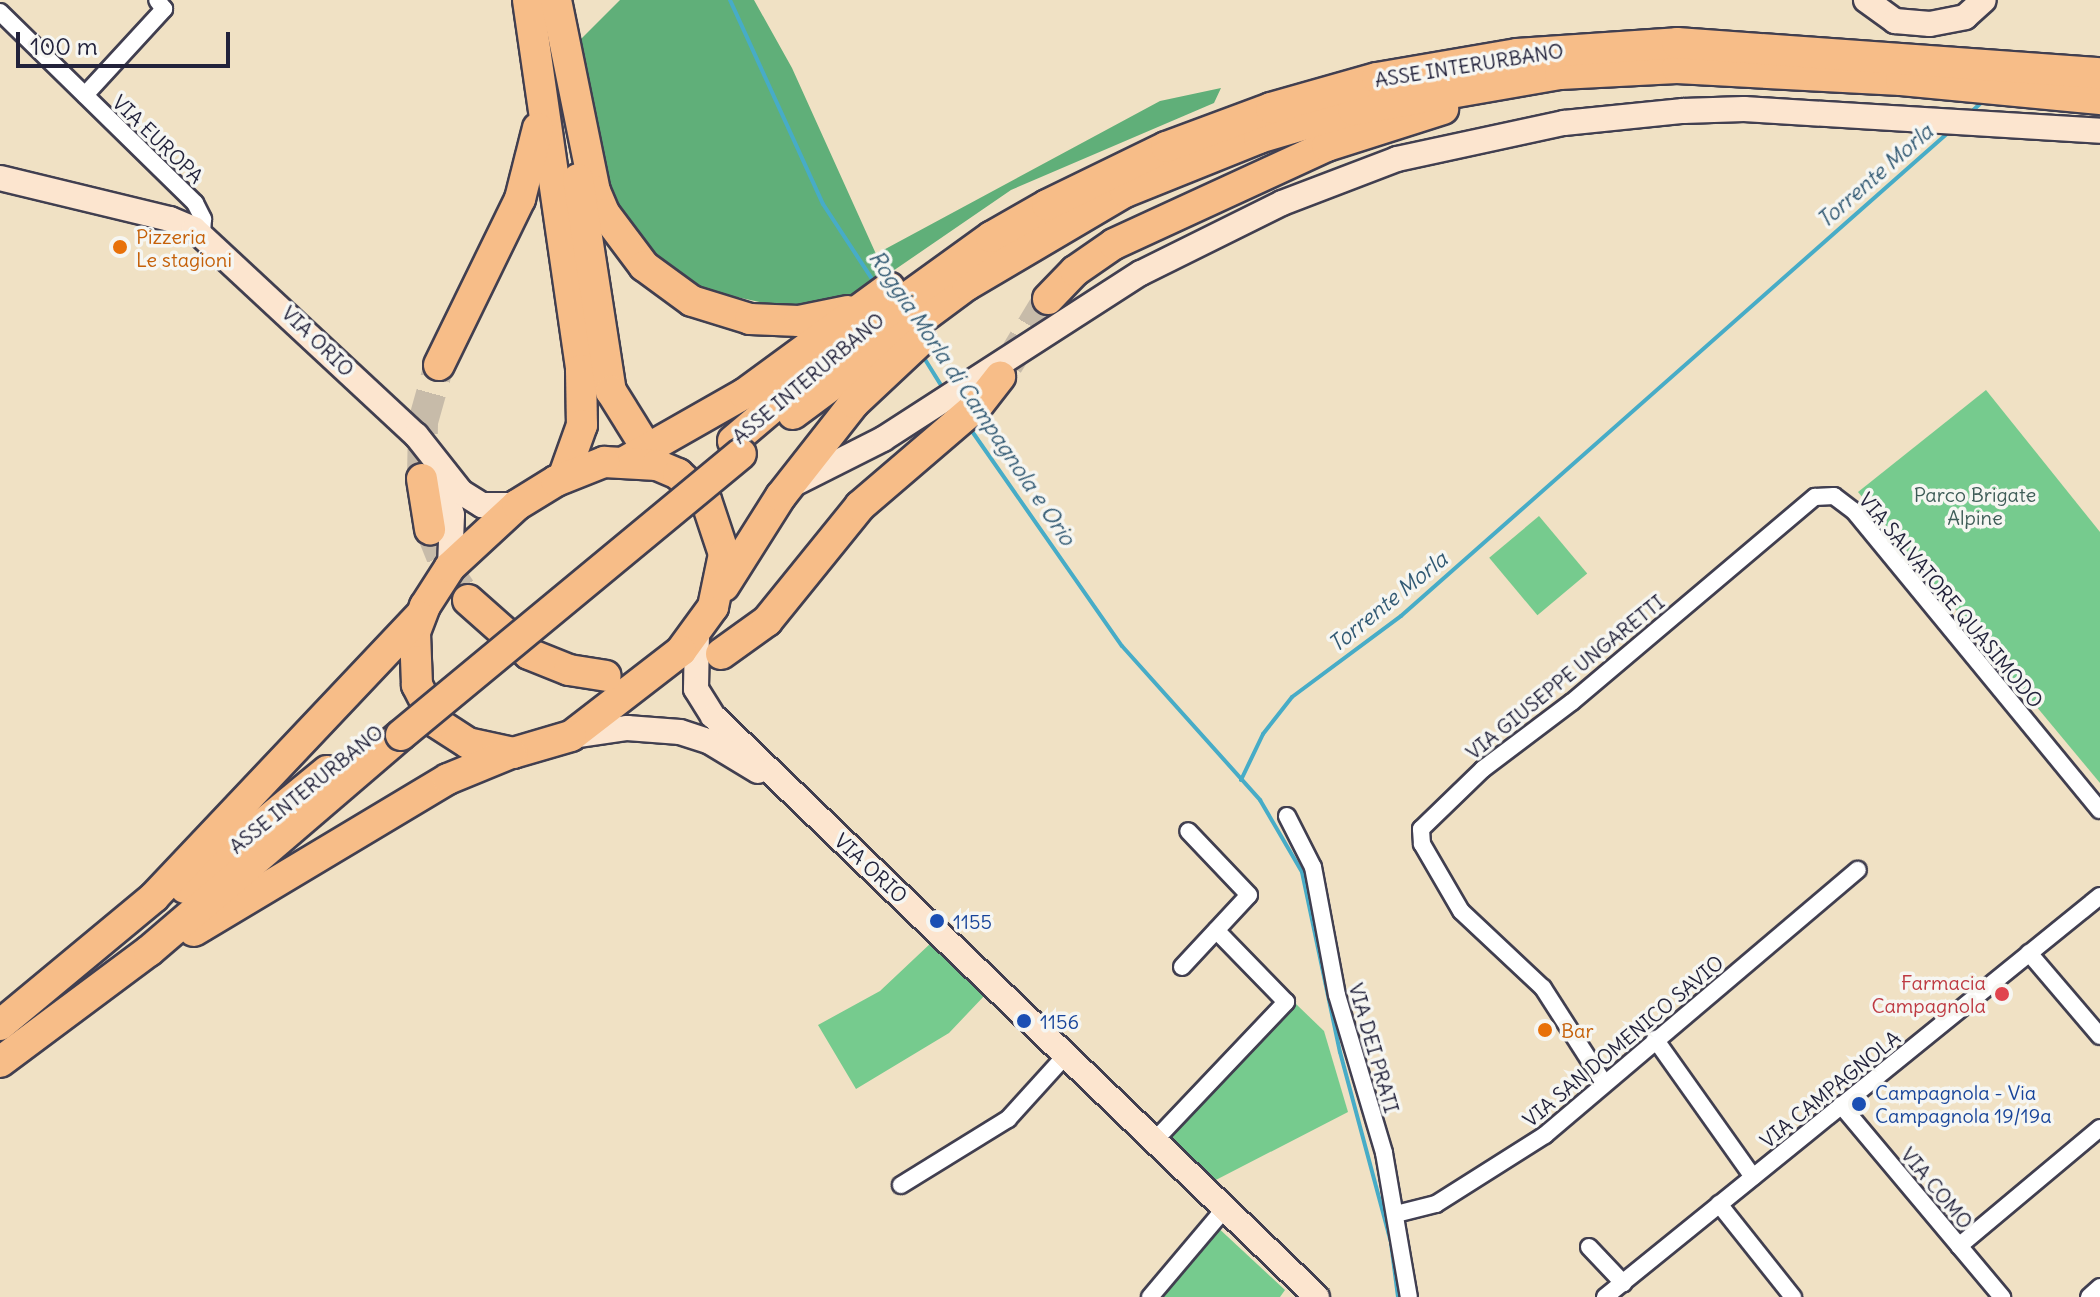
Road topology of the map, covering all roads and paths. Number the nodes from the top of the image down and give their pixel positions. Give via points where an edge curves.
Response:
1 (157, 0) edge
2 (528, 0) edge
3 (555, 0) edge
4 (1866, 0) edge
5 (1984, 0) edge
6 (0, 12) edge
7 (539, 78) junction
8 (1901, 80) junction
9 (2100, 80) edge
10 (85, 95) junction
11 (2100, 131) edge
12 (0, 178) edge
13 (202, 235) junction
14 (1048, 299) tunnel mouth
15 (917, 305) junction
16 (876, 327) junction
17 (439, 365) tunnel mouth
18 (984, 387) junction
19 (643, 459) junction
20 (425, 465) junction
21 (563, 478) junction
22 (1829, 495) joint
23 (781, 496) junction
24 (517, 505) junction
25 (430, 529) tunnel mouth
26 (450, 567) junction
27 (720, 591) junction
28 (468, 600) tunnel mouth
29 (422, 612) junction
30 (697, 632) junction
31 (721, 654) dead end
32 (606, 676) dead end
33 (396, 727) junction
34 (571, 736) junction
35 (513, 753) junction
36 (780, 781) junction
37 (2100, 810) edge
38 (1287, 816) dead end
39 (1188, 831) dead end
40 (1858, 870) dead end
41 (2100, 896) edge
42 (1216, 930) junction
43 (2029, 953) junction
44 (1182, 967) dead end
45 (107, 983) junction
46 (0, 1025) edge
47 (0, 1036) edge
48 (2100, 1036) edge
49 (1655, 1039) junction
50 (1067, 1054) junction
51 (0, 1062) edge
52 (1604, 1083) junction
53 (1841, 1105) junction
54 (2100, 1128) edge
55 (1156, 1139) junction
56 (1753, 1177) junction
57 (901, 1185) dead end
58 (1719, 1204) junction
59 (1227, 1206) junction
60 (1396, 1214) junction
61 (1959, 1246) junction
62 (1589, 1247) dead end
63 (1623, 1283) junction
64 (2100, 1287) edge
65 (1150, 1297) edge
66 (1317, 1297) edge
67 (1409, 1297) edge
68 (1605, 1297) edge
69 (1793, 1297) edge
70 (2002, 1297) edge
71 (2089, 1297) edge

1 - 10 street via 164,9
2 - 7 highway
3 - 16 highway via 595,191 605,214 644,266 692,301 750,319
3 - 19 highway via 605,367
4 - 5 street via 1895,21 1930,24 1965,17
6 - 10 street, VIA EUROPA
7 - 17 highway via 538,133 520,199
7 - 21 highway via 583,404 578,442
8 - 9 highway, ASSE INTERURBANO
8 - 14 highway via 1631,80 1457,105 1327,146 1126,239 1090,260
8 - 15 highway, ASSE INTERURBANO via 1677,68 1560,74 1480,84 1307,122 1125,192
9 - 15 highway, ASSE INTERURBANO via 1677,43 1474,60 1377,78 1206,120 1093,169 1006,215
10 - 13 street, VIA EUROPA via 195,203 203,219
11 - 18 street via 1683,111 1564,123 1397,159 1218,232 1062,320
12 - 13 street, VIA ORIO via 170,219
13 - 20 street, VIA ORIO
15 - 16 highway
15 - 16 highway, ASSE INTERURBANO
16 - 19 highway via 744,394
16 - 23 highway via 854,403
16 - 33 highway, ASSE INTERURBANO, bridge
18 - 23 street via 803,477
18 - 31 highway via 930,448 860,506 767,621
19 - 21 highway via 604,462
19 - 27 highway via 690,483 711,509 724,554
20 - 24 street, VIA ORIO via 473,500 497,507
20 - 25 highway
20 - 26 street, VIA ORIO via 451,502
21 - 24 highway
22 - 37 street, VIA SALVATORE QUASIMODO via 1854,511
22 - 52 street, VIA GIUSEPPE UNGARETTI via 1815,497 1770,532 1426,820 1422,844 1461,911 1543,988
23 - 27 highway
24 - 26 highway
26 - 29 highway
27 - 30 highway
28 - 32 highway via 529,654 569,670
29 - 35 highway via 414,651 424,703 436,722 480,748
29 - 46 highway via 154,897
30 - 34 highway via 644,685
30 - 36 street, VIA ORIO via 694,674 705,706
33 - 45 highway, ASSE INTERURBANO
33 - 47 highway, ASSE INTERURBANO
34 - 35 highway
34 - 36 street, VIA ORIO via 627,728 680,732 710,742
35 - 45 highway via 448,779 184,937 124,982
36 - 50 street, VIA ORIO
38 - 60 street, VIA DEI PRATI via 1313,867 1337,995 1384,1153
39 - 42 street via 1249,895
40 - 49 street, VIA SAN DOMENICO SAVIO
41 - 43 street, VIA CAMPAGNOLA
42 - 44 street
42 - 55 street via 1286,1002
43 - 48 street
43 - 53 street, VIA CAMPAGNOLA
45 - 51 highway, ASSE INTERURBANO
49 - 52 street, VIA SAN DOMENICO SAVIO
49 - 56 street
50 - 55 street, VIA ORIO
50 - 57 street via 1008,1119
52 - 60 street, VIA SAN DOMENICO SAVIO via 1507,1161 1436,1204
53 - 56 street, VIA CAMPAGNOLA
53 - 61 street, VIA COMO
54 - 61 street
55 - 59 street, VIA ORIO
56 - 58 street, VIA CAMPAGNOLA
58 - 63 street, VIA CAMPAGNOLA
58 - 69 street
59 - 65 street
59 - 66 street, VIA ORIO
60 - 67 street, VIA DEI PRATI
61 - 70 street, VIA COMO
62 - 63 street
63 - 68 street, VIA CAMPAGNOLA
64 - 71 street

